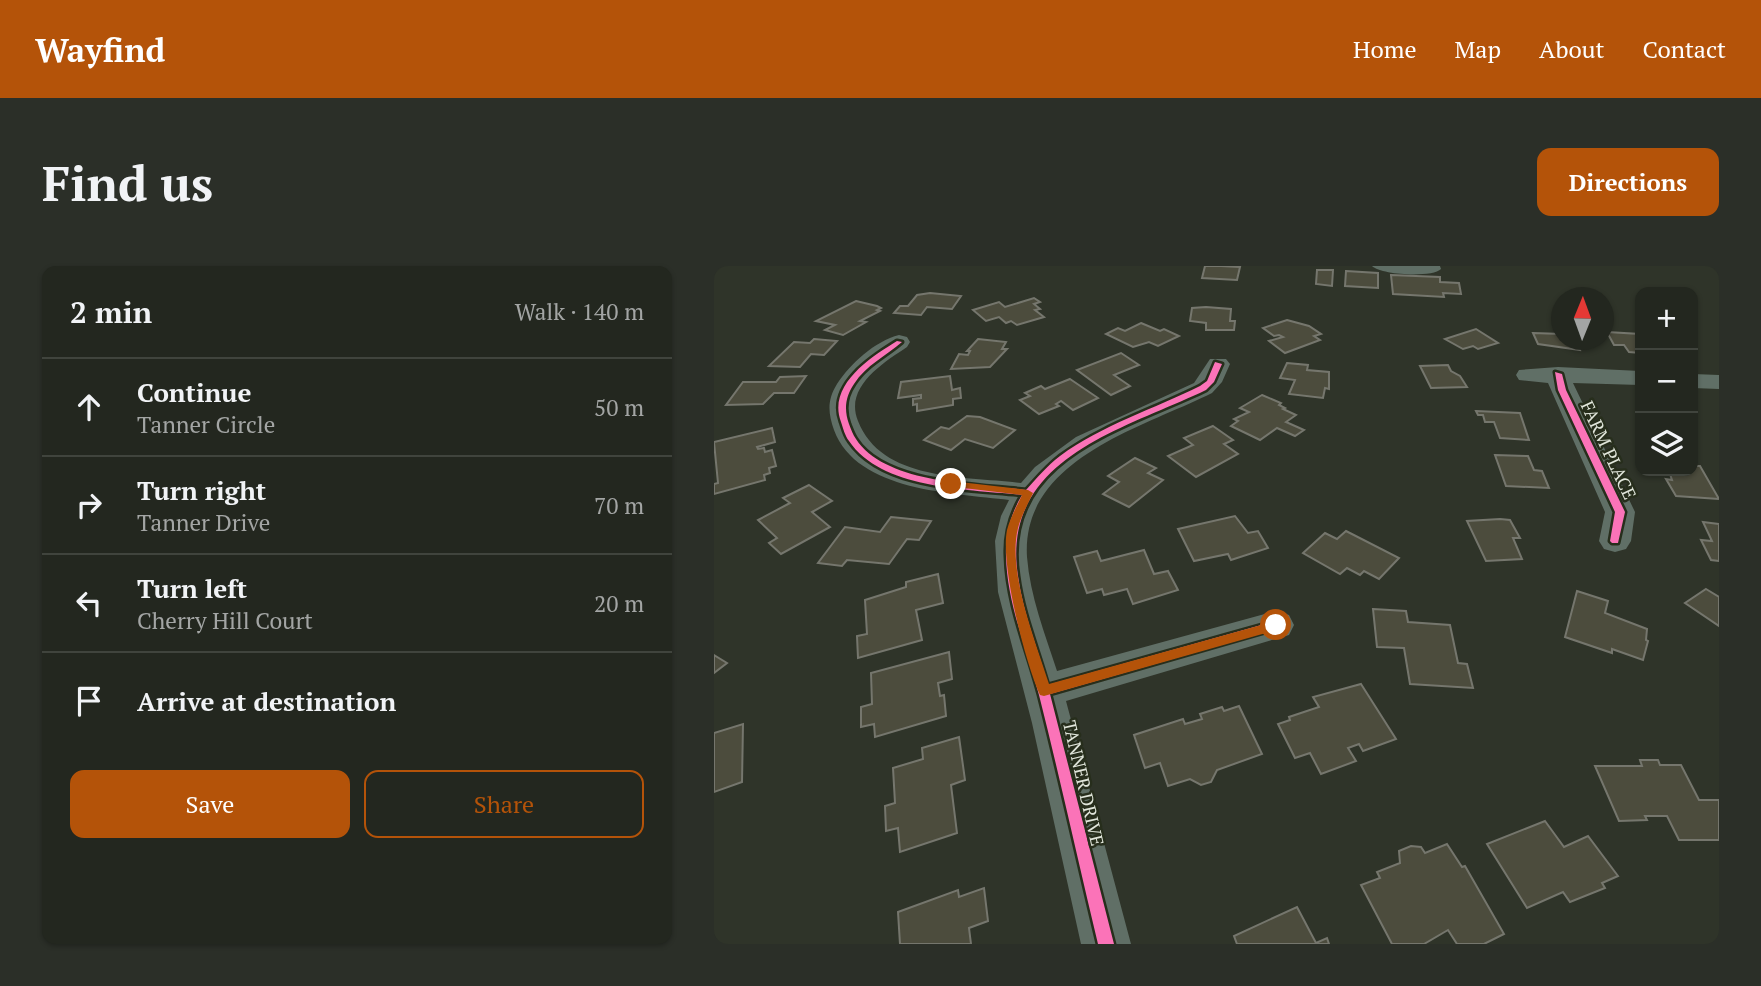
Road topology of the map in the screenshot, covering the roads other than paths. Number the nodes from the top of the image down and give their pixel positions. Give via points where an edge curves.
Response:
1 (1382, 266) edge
2 (1430, 266) edge
3 (899, 342) dead end
4 (1218, 364) dead end
5 (1559, 374) junction
6 (1528, 375) dead end
7 (1635, 378) edge
8 (1698, 381) edge
9 (1719, 382) edge
10 (1028, 493) junction
11 (1615, 541) dead end
12 (1276, 625) dead end
13 (1044, 691) junction
14 (1106, 944) edge

1 - 2 street
3 - 10 street via 867,365 842,399 848,437 875,463 898,473
4 - 10 street, TANNER DRIVE via 1203,388 1091,439 1059,459
5 - 6 street
5 - 7 street
5 - 11 street, FARM PLACE via 1562,390 1620,512
8 - 9 street
10 - 13 street, TANNER DRIVE via 1012,529 1011,559
12 - 13 street
13 - 14 street, TANNER DRIVE

